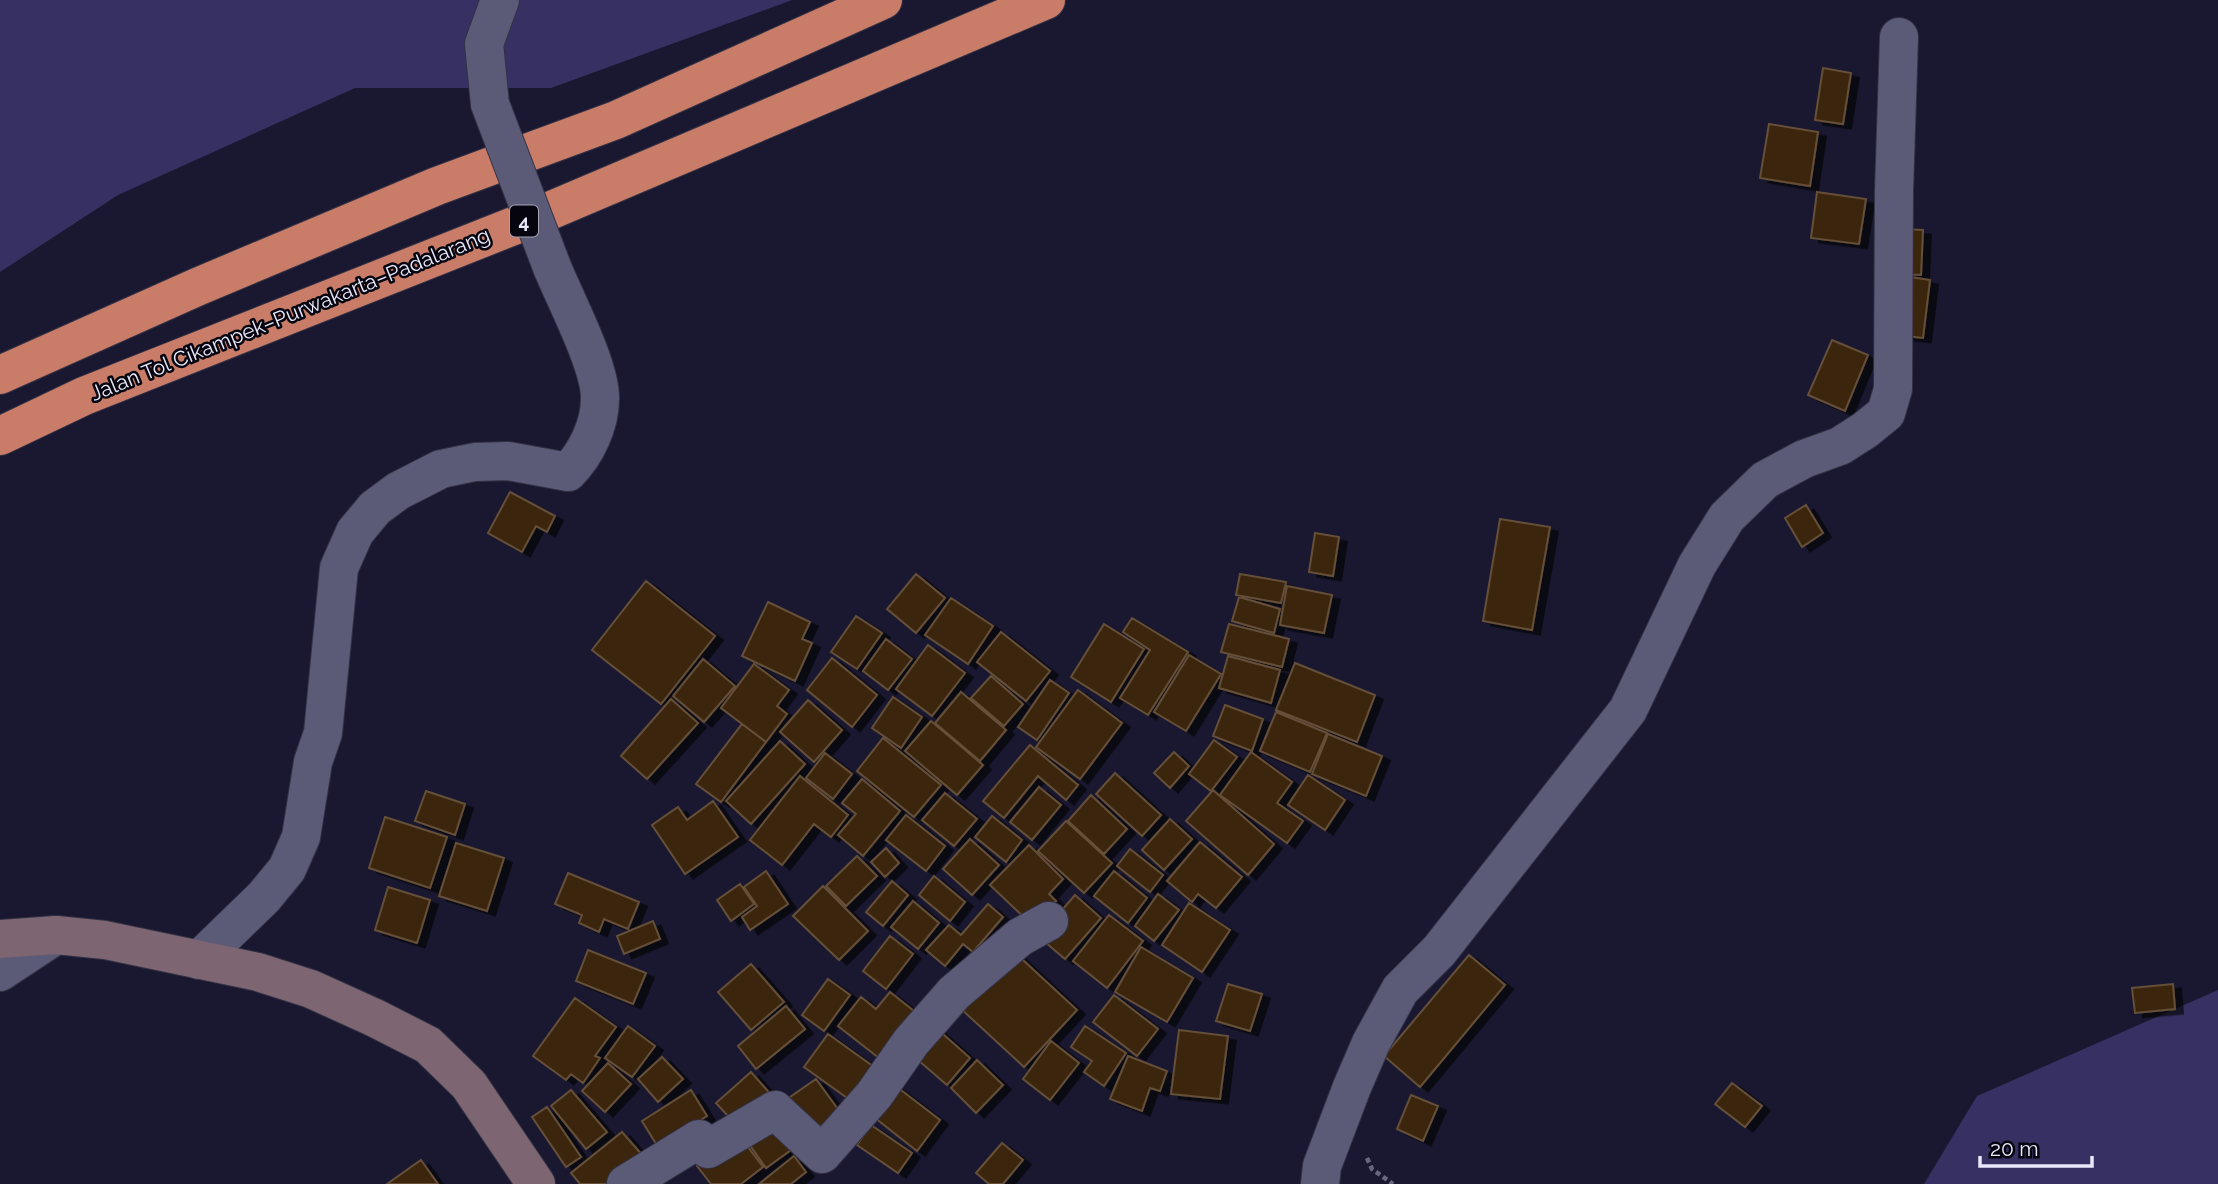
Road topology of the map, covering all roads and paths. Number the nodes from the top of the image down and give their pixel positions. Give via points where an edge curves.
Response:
1 (500, 0) edge
2 (883, 0) edge
3 (1046, 0) edge
4 (1899, 37) dead end
5 (0, 375) edge
6 (0, 436) edge
7 (1049, 921) dead end
8 (56, 935) junction
9 (0, 939) edge
10 (199, 960) junction
11 (0, 972) edge
12 (536, 1184) edge
13 (626, 1184) edge
14 (1320, 1184) edge

1 - 10 street, bridge via 484,44 490,104 592,363 600,397 597,423 577,463 568,471 508,461 441,470 398,491 375,508 355,532 338,568 323,733 313,762 301,837 287,869 264,897
2 - 5 highway via 616,120 437,186
3 - 6 highway, Jalan Tol Cikampek–Purwakarta–Padalarang / 4 via 521,223 84,396
4 - 14 street via 1893,389 1886,413 1840,446 1765,481 1727,517 1697,565 1628,710 1439,951 1400,990 1352,1087 1322,1166
7 - 13 street via 1020,937 954,993 822,1154 775,1110 708,1149 699,1139
8 - 9 street
8 - 10 street via 105,940
8 - 11 street
10 - 12 street via 311,989 428,1045 469,1085

